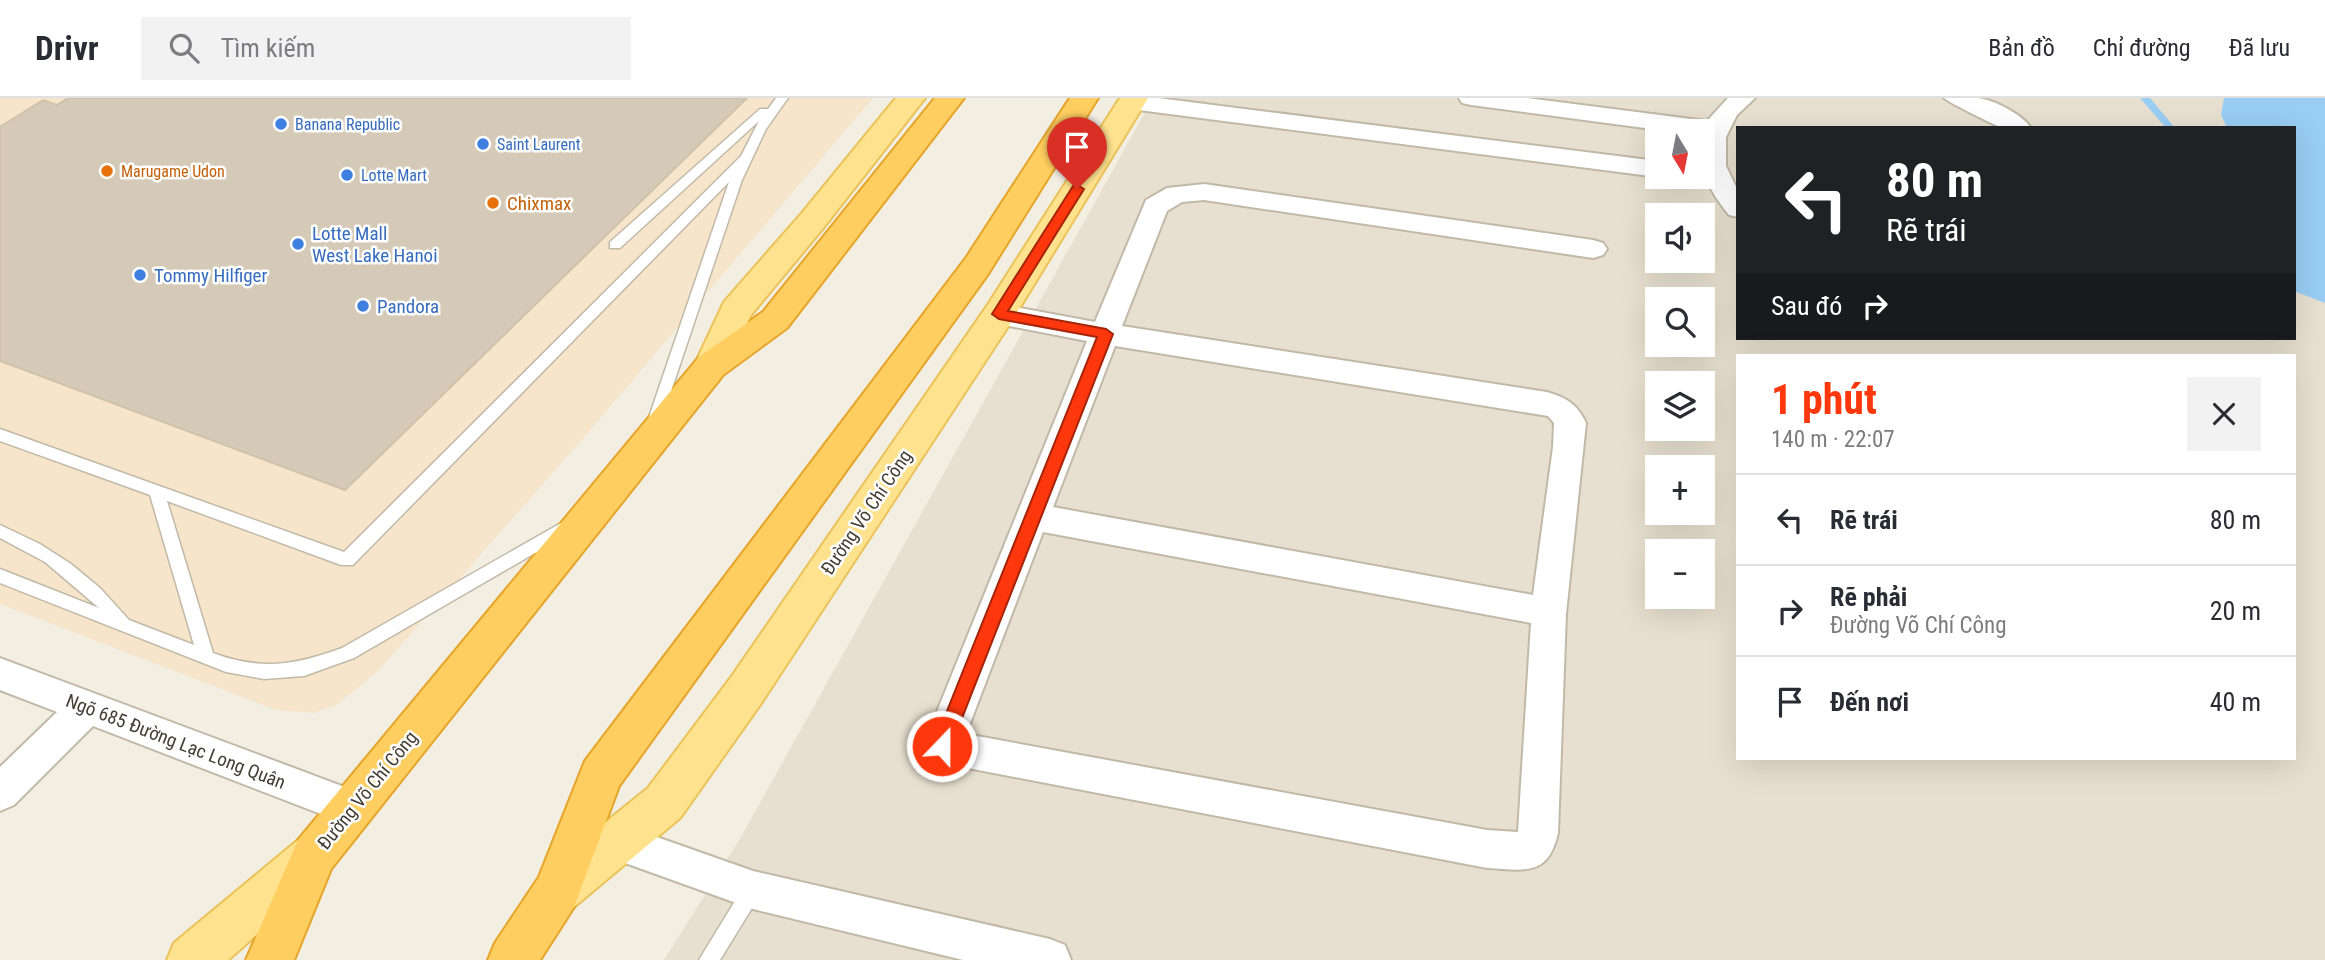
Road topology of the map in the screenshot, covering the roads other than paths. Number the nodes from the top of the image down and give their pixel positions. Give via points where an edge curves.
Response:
1 (780, 98) edge
2 (911, 98) edge
3 (950, 98) edge
4 (1084, 98) edge
5 (1471, 98) edge
6 (1743, 98) edge
7 (1956, 98) edge
8 (1133, 100) edge
9 (1645, 121) edge
10 (2016, 126) edge
11 (1715, 130) edge
12 (747, 157) junction
13 (1645, 167) edge
14 (1715, 183) edge
15 (1736, 207) edge
16 (615, 245) dead end
17 (1593, 249) dead end
18 (999, 314) junction
19 (1106, 334) junction
20 (711, 366) junction
21 (0, 435) edge
22 (645, 449) junction
23 (156, 491) junction
24 (594, 512) junction
25 (1034, 517) junction
26 (0, 531) edge
27 (0, 576) edge
28 (1549, 612) junction
29 (125, 625) junction
30 (206, 656) junction
31 (0, 674) edge
32 (86, 708) junction
33 (0, 793) edge
34 (352, 808) junction
35 (617, 842) junction
36 (314, 855) junction
37 (753, 890) junction
38 (557, 891) junction
39 (191, 960) edge
40 (270, 960) edge
41 (512, 960) edge
42 (709, 960) edge
43 (1050, 960) edge

1 - 12 lane
1 - 16 lane
2 - 20 main road, Đường Võ Chí Công via 736,310
3 - 20 highway, Đường Võ Chí Công via 775,320
4 - 38 highway, Đường Võ Chí Công via 977,266 601,775
5 - 9 street
6 - 11 street via 1716,123
7 - 10 street
8 - 13 street
8 - 18 main road, Đường Võ Chí Công
12 - 22 lane
12 - 23 lane via 347,560
14 - 15 street
17 - 19 street via 1204,192 1176,194 1154,206
18 - 19 street
18 - 35 main road, Đường Võ Chí Công via 687,772 664,803
19 - 25 street
19 - 28 street via 1559,407 1570,423
20 - 22 highway, Đường Võ Chí Công
21 - 23 lane
22 - 24 highway, Đường Võ Chí Công
23 - 30 lane
24 - 30 lane via 348,653 303,669 264,672
24 - 34 highway, Đường Võ Chí Công
25 - 28 street
25 - 28 street via 942,746 1487,849 1528,851 1538,834
26 - 29 lane via 58,562 92,589
27 - 29 lane
29 - 30 lane
31 - 32 street, Ngõ 685 Đường Lạc Long Quân
32 - 33 street
32 - 34 street, Ngõ 685 Đường Lạc Long Quân
34 - 36 highway, Đường Võ Chí Công
35 - 37 street
35 - 38 main road, Đường Võ Chí Công
36 - 39 main road, Đường Võ Chí Công
36 - 40 highway, Đường Võ Chí Công
37 - 42 lane
37 - 43 street
38 - 41 highway, Đường Võ Chí Công

